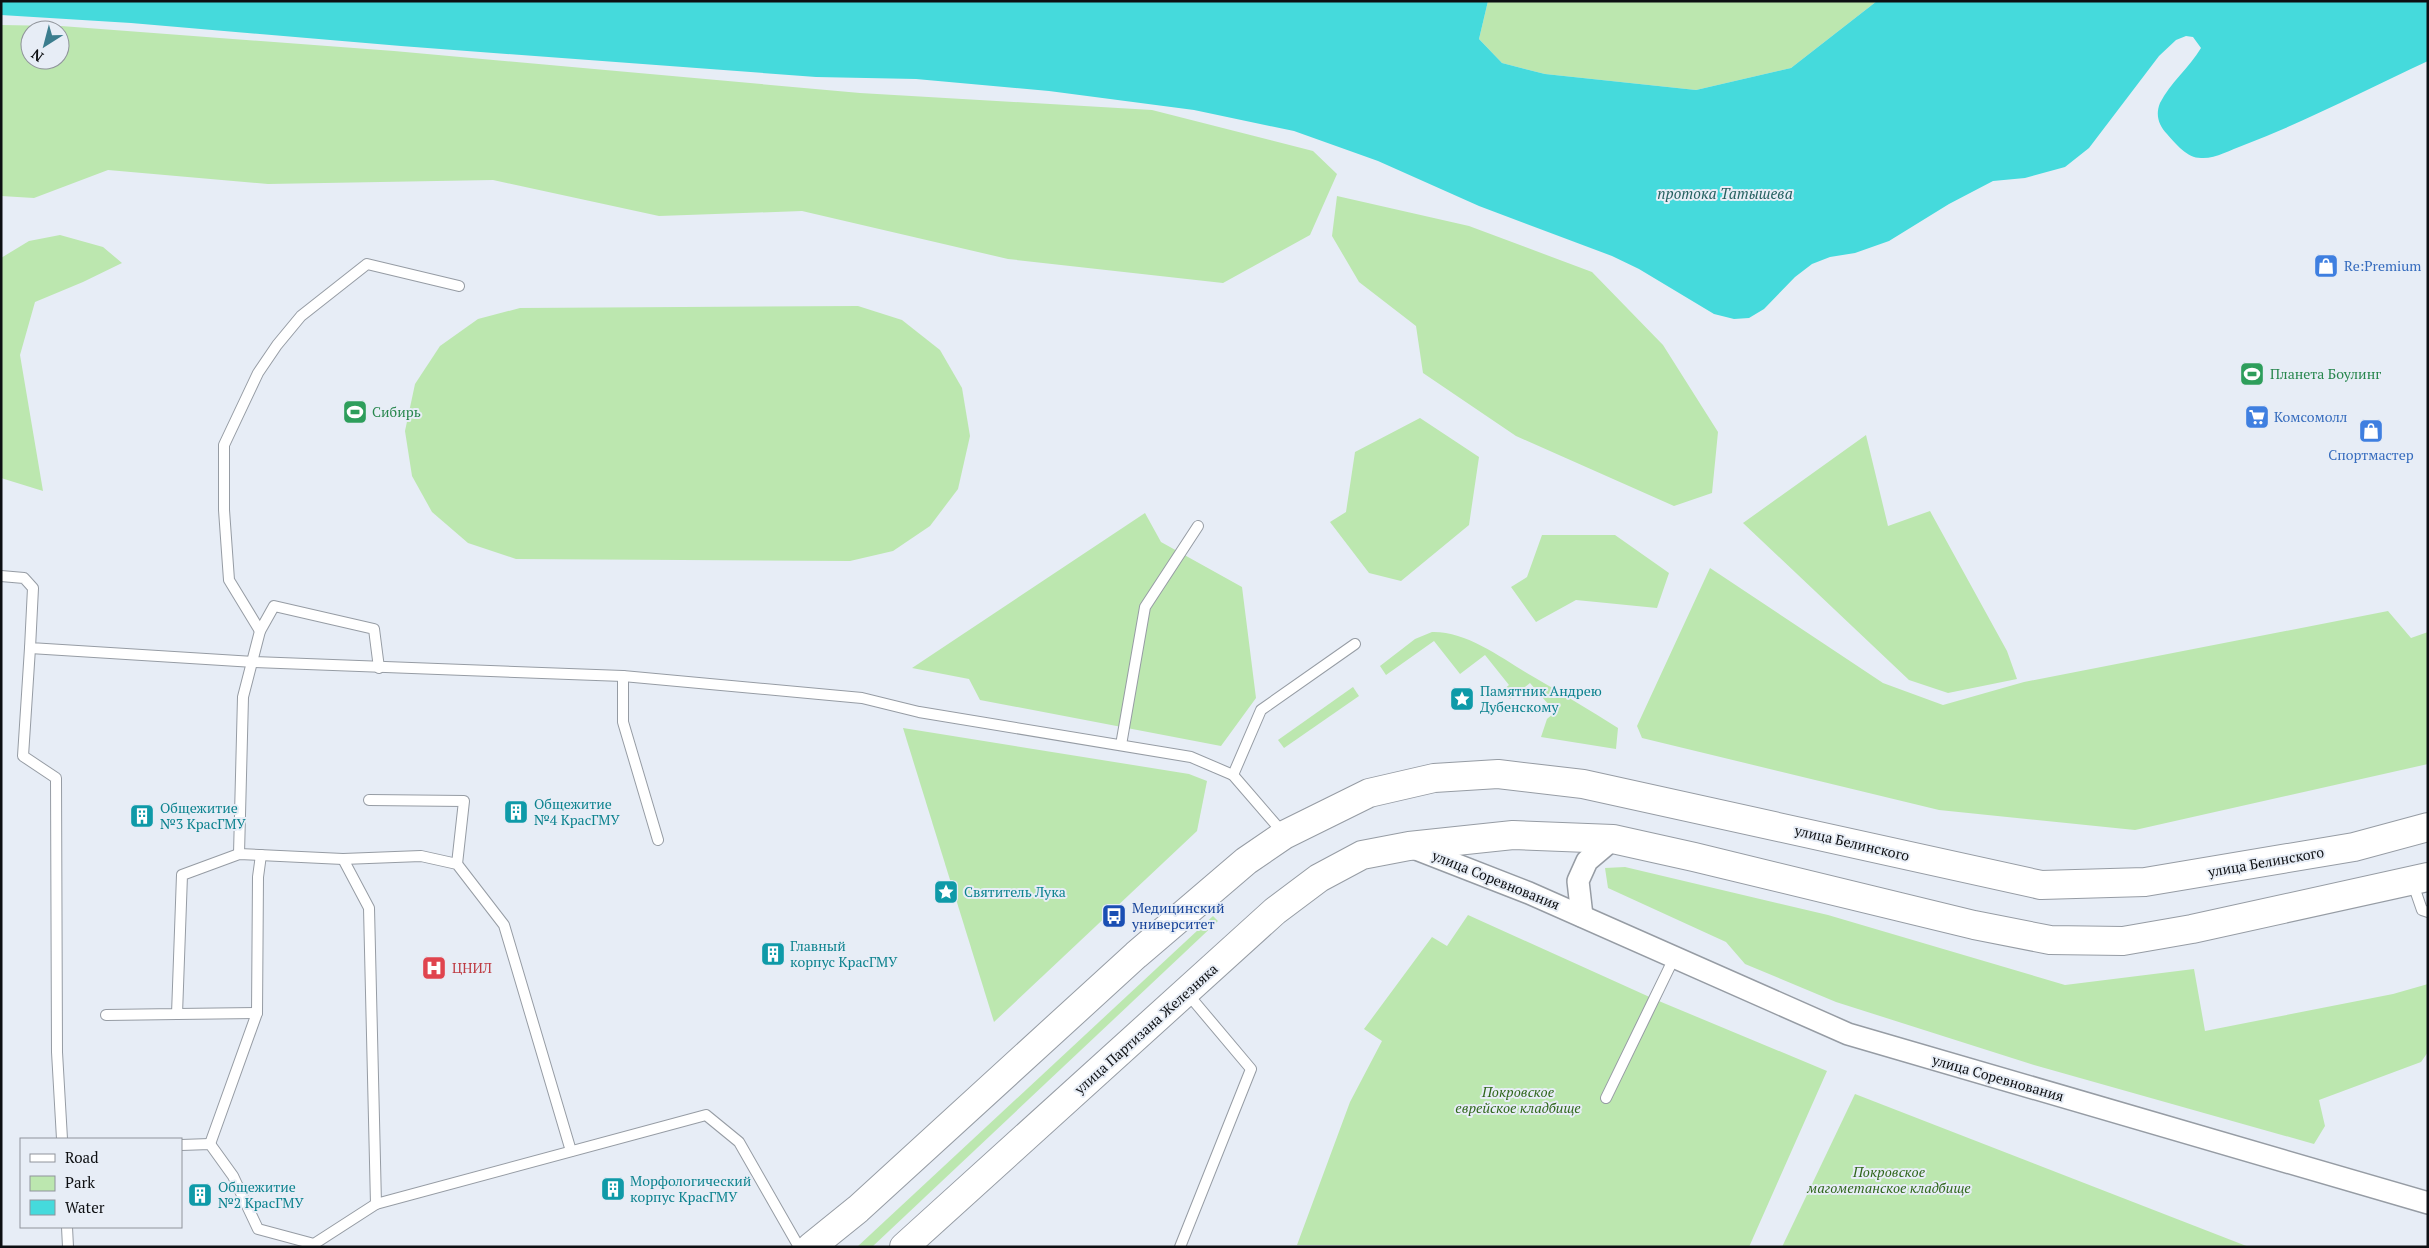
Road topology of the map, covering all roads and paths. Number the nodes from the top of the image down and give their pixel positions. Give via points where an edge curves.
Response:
1 (459, 286) dead end
2 (1198, 526) dead end
3 (1, 576) edge
4 (260, 631) junction
5 (1355, 644) dead end
6 (30, 648) junction
7 (254, 662) junction
8 (379, 668) junction
9 (623, 676) junction
10 (1121, 745) junction
11 (1233, 775) junction
12 (369, 800) dead end
13 (2428, 827) edge
14 (1284, 835) junction
15 (1613, 839) junction
16 (658, 840) dead end
17 (1409, 846) junction
18 (239, 854) junction
19 (261, 855) junction
20 (343, 859) junction
21 (457, 864) junction
22 (2420, 879) edge
23 (2428, 912) edge
24 (1582, 916) junction
25 (1674, 958) junction
26 (1187, 992) junction
27 (177, 1014) junction
28 (256, 1014) junction
29 (106, 1015) dead end
30 (1606, 1098) dead end
31 (62, 1138) edge
32 (210, 1144) junction
33 (182, 1145) edge
34 (571, 1151) junction
35 (2428, 1203) edge
36 (376, 1204) junction
37 (67, 1228) edge
38 (314, 1245) edge
39 (68, 1247) edge
40 (798, 1247) edge
41 (811, 1247) edge
42 (904, 1247) edge
43 (1180, 1247) edge

1 - 4 lane via 367,264 301,316 258,373 224,446 224,510 229,580
2 - 10 lane via 1145,607
3 - 6 lane via 24,578 33,588
4 - 7 lane
4 - 8 lane via 274,606 374,629
5 - 11 lane via 1261,710
6 - 7 lane
6 - 31 lane via 23,756 56,778 57,1052
7 - 8 lane
7 - 18 lane via 243,697
8 - 9 lane
9 - 10 lane via 862,698 919,712
9 - 16 lane via 624,722
10 - 11 lane via 1191,757
11 - 14 lane
12 - 21 lane via 464,801
13 - 14 main road, улица Белинского via 2354,847 2146,882 2041,884 1583,784 1498,774 1434,778 1369,793
14 - 41 main road via 1246,861 1143,949 872,1196
15 - 17 main road via 1513,835
15 - 22 main road via 2050,940 2124,941
15 - 24 street, улица Соревнования via 1588,861 1578,881
17 - 24 street, улица Соревнования via 1488,875
17 - 26 main road, улица Партизана Железняка via 1362,855 1319,878 1275,911
18 - 19 lane
18 - 27 lane via 182,876
19 - 20 lane
19 - 28 lane
20 - 21 lane via 421,856
20 - 36 lane via 369,908
21 - 34 lane via 504,925
22 - 23 lane via 2422,910
24 - 25 street, улица Соревнования
25 - 30 lane
25 - 35 street, улица Соревнования via 1848,1034
26 - 42 main road, улица Партизана Железняка
26 - 43 lane via 1251,1069
27 - 28 lane
27 - 29 lane
28 - 32 lane
32 - 33 lane
32 - 38 lane via 233,1176 258,1229
34 - 36 lane
34 - 40 lane via 706,1115 739,1142
36 - 38 lane
37 - 39 lane

